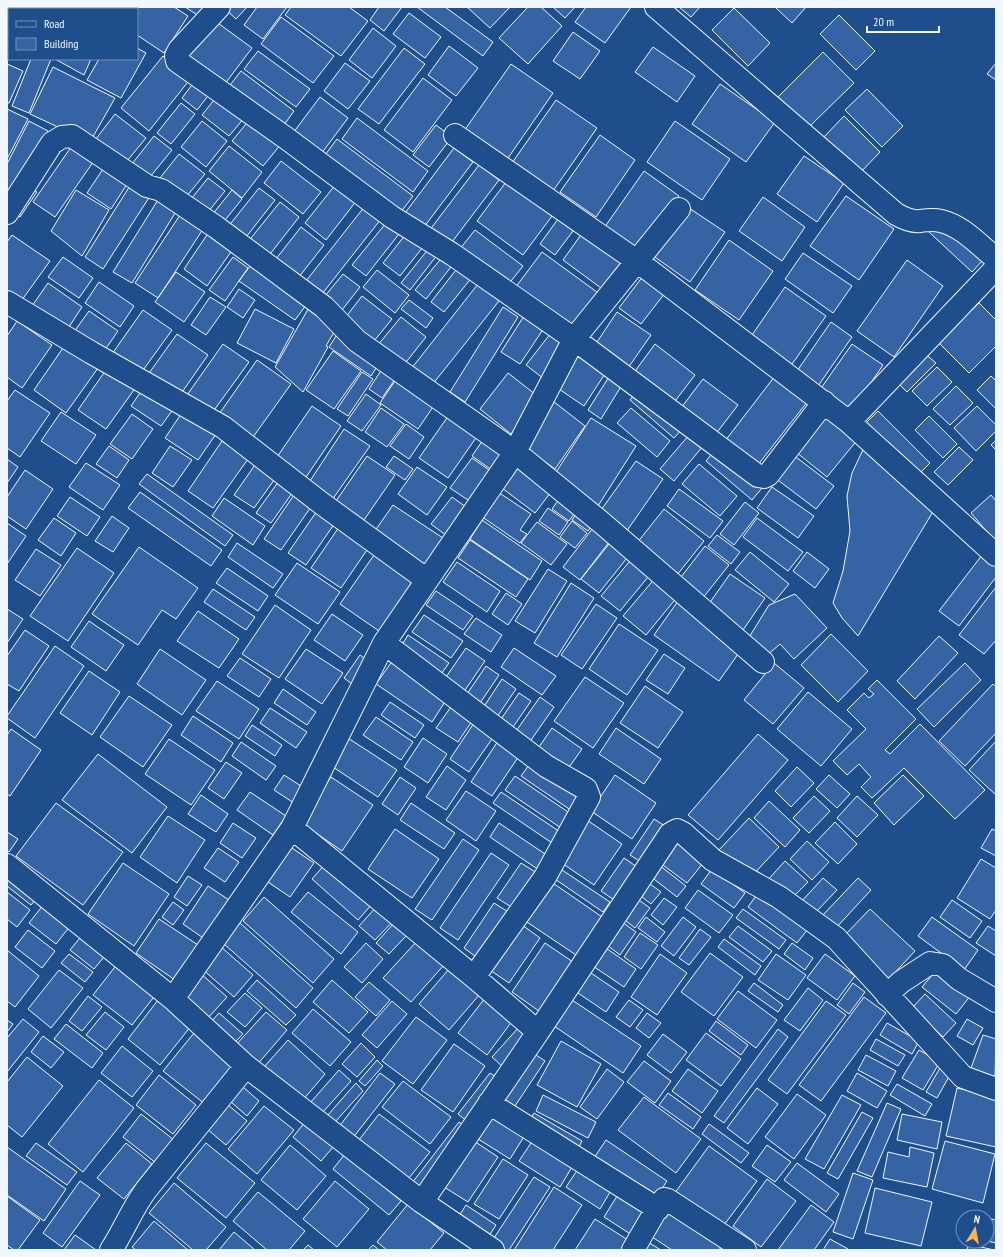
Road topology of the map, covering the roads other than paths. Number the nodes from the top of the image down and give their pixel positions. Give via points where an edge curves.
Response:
1 (219, 7) edge
2 (656, 7) edge
3 (456, 135) dead end
4 (679, 209) dead end
5 (7, 213) edge
6 (996, 260) edge
7 (637, 261) junction
8 (996, 266) edge
9 (7, 302) edge
10 (574, 339) junction
11 (824, 402) junction
12 (849, 422) junction
13 (514, 452) junction
14 (996, 555) edge
15 (427, 580) junction
16 (384, 643) junction
17 (763, 662) dead end
18 (292, 828) junction
19 (7, 865) edge
20 (474, 977) junction
21 (887, 994) junction
22 (173, 999) junction
23 (996, 1001) edge
24 (538, 1032) junction
25 (246, 1066) junction
26 (996, 1089) edge
27 (489, 1103) junction
28 (422, 1202) junction
29 (658, 1209) junction
30 (111, 1250) edge
31 (492, 1250) edge
32 (633, 1250) edge
33 (745, 1250) edge

1 - 10 street via 179,50 177,61 392,217 452,254
2 - 6 street via 896,214 919,222 929,219 957,226
3 - 7 street
4 - 7 street
5 - 13 street via 52,144 62,136 72,136 147,186 161,190 216,227 324,307 357,341
7 - 10 street
7 - 11 street
8 - 12 street
9 - 15 street via 223,427
10 - 11 street via 758,476 768,475
10 - 13 street
11 - 12 street
12 - 14 street
13 - 15 street
13 - 17 street via 602,523
15 - 16 street
16 - 18 street
16 - 20 street via 546,766 586,789 589,797 545,877
18 - 20 street
18 - 22 street
19 - 22 street
20 - 24 street
21 - 23 street via 930,963 943,965 959,979
21 - 24 street via 836,938 779,897 713,860 684,832 678,830 670,834
21 - 26 street via 963,1076
22 - 25 street
24 - 27 street
25 - 28 street
25 - 30 street via 136,1203
27 - 28 street
27 - 29 street
28 - 31 street
29 - 32 street
29 - 33 street via 664,1199 668,1200

